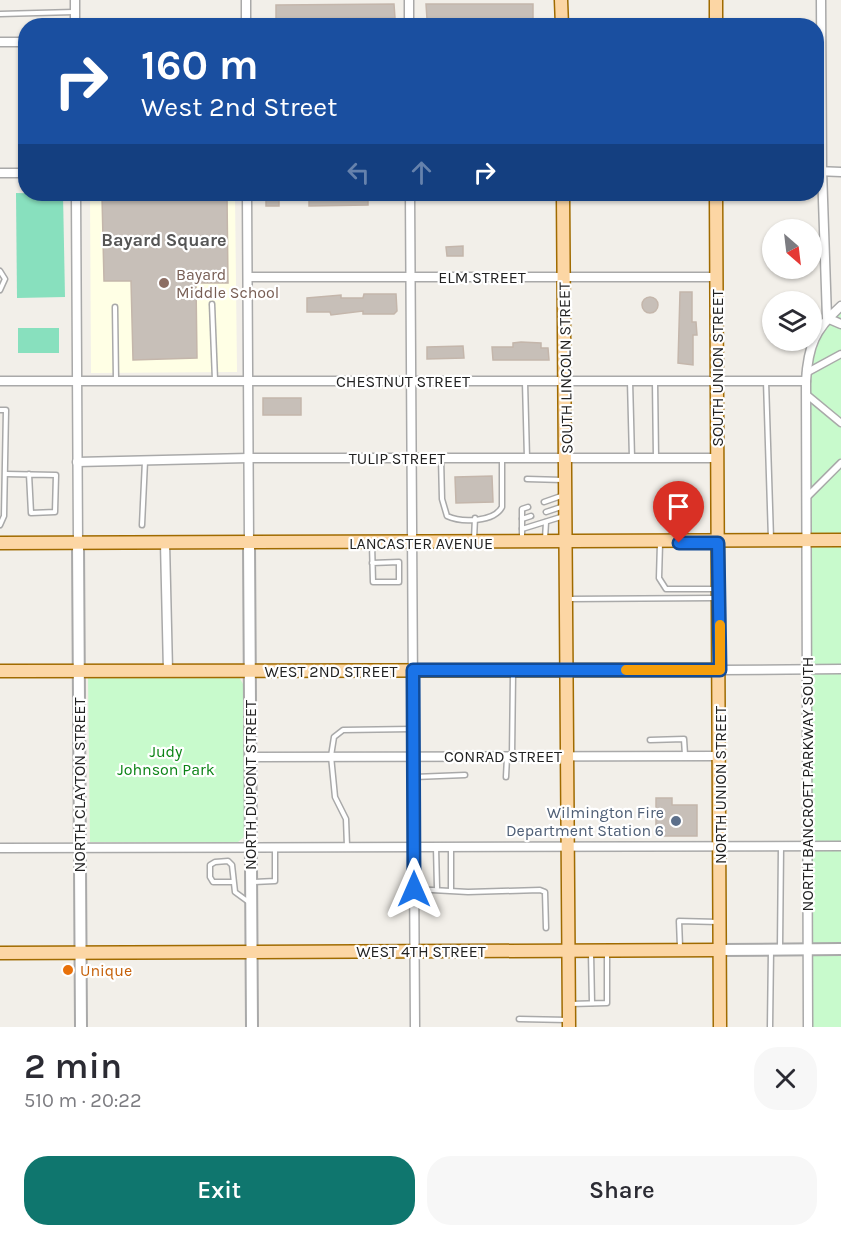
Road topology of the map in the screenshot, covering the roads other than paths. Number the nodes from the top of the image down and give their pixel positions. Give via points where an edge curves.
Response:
1 (75, 0) edge
2 (246, 0) edge
3 (409, 0) edge
4 (561, 0) edge
5 (716, 0) edge
6 (821, 0) edge
7 (75, 12) junction
8 (0, 14) edge
9 (75, 18) edge
10 (246, 18) edge
11 (409, 18) edge
12 (562, 18) edge
13 (716, 18) edge
14 (821, 18) edge
15 (0, 42) edge
16 (18, 42) edge
17 (824, 170) edge
18 (841, 172) edge
19 (0, 173) edge
20 (18, 173) edge
21 (76, 201) edge
22 (247, 201) edge
23 (410, 201) edge
24 (564, 201) edge
25 (716, 201) edge
26 (821, 201) edge
27 (0, 271) edge
28 (248, 277) junction
29 (411, 277) junction
30 (564, 277) junction
31 (717, 277) junction
32 (0, 290) edge
33 (212, 304) dead end
34 (841, 306) edge
35 (115, 307) dead end
36 (827, 318) junction
37 (841, 324) edge
38 (841, 354) edge
39 (806, 377) junction
40 (0, 381) edge
41 (77, 381) junction
42 (116, 381) junction
43 (215, 381) junction
44 (248, 381) junction
45 (411, 381) junction
46 (525, 381) junction
47 (566, 381) junction
48 (630, 381) junction
49 (655, 381) junction
50 (717, 381) junction
51 (766, 381) junction
52 (806, 394) junction
53 (0, 410) edge
54 (841, 423) edge
55 (0, 426) edge
56 (6, 426) junction
57 (248, 458) junction
58 (412, 458) junction
59 (441, 458) junction
60 (656, 458) junction
61 (718, 458) junction
62 (502, 459) junction
63 (527, 459) junction
64 (632, 459) junction
65 (145, 460) junction
66 (567, 460) junction
67 (77, 462) junction
68 (841, 463) edge
69 (6, 474) junction
70 (29, 474) junction
71 (527, 479) dead end
72 (567, 480) junction
73 (807, 497) junction
74 (544, 502) dead end
75 (567, 505) junction
76 (528, 507) dead end
77 (546, 512) dead end
78 (2, 516) edge
79 (531, 516) dead end
80 (474, 518) junction
81 (522, 519) junction
82 (546, 522) junction
83 (0, 525) edge
84 (142, 525) dead end
85 (522, 529) junction
86 (807, 540) junction
87 (841, 540) edge
88 (772, 541) junction
89 (0, 543) edge
90 (78, 543) junction
91 (165, 543) junction
92 (249, 543) junction
93 (372, 543) junction
94 (412, 543) junction
95 (474, 543) junction
96 (522, 543) junction
97 (545, 543) junction
98 (567, 543) junction
99 (660, 543) junction
100 (718, 543) junction
101 (372, 563) junction
102 (720, 593) junction
103 (568, 599) junction
104 (807, 669) junction
105 (841, 669) edge
106 (413, 670) junction
107 (513, 670) junction
108 (568, 670) junction
109 (720, 670) junction
110 (0, 671) edge
111 (78, 671) junction
112 (168, 671) junction
113 (250, 671) junction
114 (413, 729) junction
115 (650, 740) dead end
116 (331, 756) junction
117 (413, 756) junction
118 (510, 756) junction
119 (568, 756) junction
120 (685, 756) junction
121 (720, 756) junction
122 (250, 757) junction
123 (465, 775) dead end
124 (414, 777) junction
125 (506, 777) dead end
126 (719, 846) junction
127 (782, 846) junction
128 (808, 846) junction
129 (841, 846) edge
130 (347, 847) junction
131 (414, 847) junction
132 (436, 847) junction
133 (451, 847) junction
134 (568, 847) junction
135 (0, 848) edge
136 (80, 848) junction
137 (251, 848) junction
138 (275, 848) junction
139 (233, 882) junction
140 (251, 882) junction
141 (437, 888) junction
142 (414, 889) junction
143 (451, 889) junction
144 (251, 903) junction
145 (719, 922) junction
146 (546, 928) dead end
147 (776, 949) junction
148 (807, 949) junction
149 (841, 949) edge
150 (569, 950) junction
151 (591, 950) junction
152 (607, 950) junction
153 (680, 950) junction
154 (719, 950) junction
155 (414, 951) junction
156 (80, 952) junction
157 (251, 952) junction
158 (0, 953) edge
159 (569, 1004) junction
160 (592, 1004) junction
161 (519, 1019) dead end
162 (569, 1024) edge
163 (81, 1027) edge
164 (252, 1027) edge
165 (415, 1027) edge
166 (720, 1027) edge
167 (770, 1027) edge
168 (808, 1027) edge

1 - 7 street
2 - 10 street
3 - 11 street
4 - 12 main road
5 - 13 main road
6 - 14 street
7 - 8 lane
7 - 9 street
15 - 16 street
17 - 18 street
19 - 20 street
21 - 41 street
22 - 28 street
23 - 29 street
24 - 30 main road, SOUTH LINCOLN STREET
25 - 31 main road, SOUTH UNION STREET
26 - 36 street
27 - 32 lane via 5,279
28 - 29 street, ELM STREET
28 - 44 street
29 - 30 street, ELM STREET
29 - 45 street
30 - 31 street, ELM STREET
30 - 47 main road, SOUTH LINCOLN STREET
31 - 50 main road, SOUTH UNION STREET
33 - 43 lane
34 - 36 street, NORTH BANCROFT PARKWAY SOUTH
35 - 42 lane
36 - 37 street
36 - 39 street, NORTH BANCROFT PARKWAY SOUTH via 810,346
38 - 39 street
39 - 51 street, CHESTNUT STREET
39 - 52 street, NORTH BANCROFT PARKWAY SOUTH
40 - 41 street, CHESTNUT STREET
41 - 42 street, CHESTNUT STREET
41 - 67 street
42 - 43 street, CHESTNUT STREET
43 - 44 street, CHESTNUT STREET
44 - 45 street, CHESTNUT STREET
44 - 57 street
45 - 46 street, CHESTNUT STREET
45 - 58 street
46 - 47 street, CHESTNUT STREET
46 - 63 lane
47 - 48 street, CHESTNUT STREET
47 - 66 main road, SOUTH LINCOLN STREET
48 - 49 street, CHESTNUT STREET
48 - 64 lane
49 - 50 street, CHESTNUT STREET
49 - 60 lane
50 - 51 street, CHESTNUT STREET
50 - 61 main road, SOUTH UNION STREET
51 - 88 lane
52 - 54 street
52 - 73 street, NORTH BANCROFT PARKWAY SOUTH
53 - 56 lane via 6,410
55 - 56 lane
56 - 69 lane
57 - 58 street, TULIP STREET
57 - 65 street, TULIP STREET
57 - 92 street
58 - 59 street, TULIP STREET
58 - 94 street
59 - 62 street, TULIP STREET
59 - 80 lane via 444,512 453,519
60 - 61 street, TULIP STREET
60 - 64 street, TULIP STREET
61 - 100 main road, SOUTH UNION STREET
62 - 63 street, TULIP STREET
62 - 80 lane via 502,507 495,516
63 - 66 street, TULIP STREET
64 - 66 street, TULIP STREET
65 - 67 street, TULIP STREET
65 - 84 lane
66 - 72 main road, SOUTH LINCOLN STREET
67 - 90 street
68 - 73 street
69 - 70 lane
69 - 78 lane
70 - 70 lane via 56,475 55,512 31,513
71 - 72 lane
72 - 75 main road, SOUTH LINCOLN STREET
73 - 86 street, NORTH BANCROFT PARKWAY SOUTH
74 - 75 lane
75 - 77 lane
75 - 82 lane
75 - 98 main road, SOUTH LINCOLN STREET
76 - 81 lane via 522,509
78 - 83 lane
79 - 81 lane
80 - 95 lane
81 - 85 lane
82 - 85 lane
82 - 97 lane
85 - 96 lane
86 - 87 main road, LANCASTER AVENUE
86 - 88 main road, LANCASTER AVENUE
86 - 104 street, NORTH BANCROFT PARKWAY SOUTH
88 - 100 main road, LANCASTER AVENUE
89 - 90 main road, LANCASTER AVENUE
90 - 91 main road, LANCASTER AVENUE
90 - 111 street, NORTH CLAYTON STREET
91 - 92 main road, LANCASTER AVENUE
91 - 112 street
92 - 93 main road, LANCASTER AVENUE
92 - 113 street, NORTH DUPONT STREET
93 - 94 main road, LANCASTER AVENUE
93 - 101 lane
94 - 95 main road, LANCASTER AVENUE
94 - 106 street
95 - 96 main road, LANCASTER AVENUE
96 - 97 main road, LANCASTER AVENUE
97 - 98 main road, LANCASTER AVENUE
98 - 99 main road, LANCASTER AVENUE
98 - 103 main road, SOUTH LINCOLN STREET
99 - 100 main road, LANCASTER AVENUE
99 - 102 lane via 659,578 666,589
100 - 102 main road, NORTH UNION STREET
101 - 101 lane via 399,562 399,582 373,582
102 - 103 lane
102 - 109 main road, NORTH UNION STREET
103 - 108 main road, SOUTH LINCOLN STREET
104 - 105 street, WEST 2ND STREET
104 - 109 street, WEST 2ND STREET
104 - 128 street, NORTH BANCROFT PARKWAY SOUTH
106 - 107 main road, WEST 2ND STREET
106 - 113 main road, WEST 2ND STREET
106 - 114 street
107 - 108 main road, WEST 2ND STREET
107 - 118 lane
108 - 109 main road, WEST 2ND STREET
108 - 119 main road, SOUTH LINCOLN STREET
109 - 121 main road, NORTH UNION STREET
110 - 111 main road, WEST 2ND STREET
111 - 112 main road, WEST 2ND STREET
111 - 136 street, NORTH CLAYTON STREET
112 - 113 main road, WEST 2ND STREET
113 - 122 street, NORTH DUPONT STREET
114 - 116 lane via 343,730 334,737
114 - 117 street
115 - 120 lane via 684,739
116 - 117 street, CONRAD STREET
116 - 122 street, CONRAD STREET
116 - 130 lane via 335,797 346,819
117 - 118 street, CONRAD STREET
117 - 124 street
118 - 119 street, CONRAD STREET
118 - 125 lane
119 - 120 street, CONRAD STREET via 646,752
119 - 134 main road, SOUTH LINCOLN STREET
120 - 121 street, CONRAD STREET
121 - 126 main road, NORTH UNION STREET
122 - 137 street, NORTH DUPONT STREET
123 - 124 lane
124 - 131 street
126 - 127 street
126 - 134 street
126 - 145 main road, NORTH UNION STREET
127 - 128 street
127 - 147 lane
128 - 129 street
128 - 148 street, NORTH BANCROFT PARKWAY SOUTH
130 - 131 street
130 - 138 street
131 - 132 street
131 - 142 street
132 - 133 street
132 - 141 lane
133 - 134 street
133 - 143 lane
134 - 150 main road, SOUTH LINCOLN STREET
135 - 136 street
136 - 137 street
136 - 156 street, NORTH CLAYTON STREET
137 - 138 street
137 - 140 street, NORTH DUPONT STREET
138 - 140 lane via 275,881
139 - 139 lane via 228,861 212,863 211,881
139 - 144 lane via 236,894
140 - 144 street, NORTH DUPONT STREET
141 - 142 lane
141 - 143 lane
142 - 155 street
143 - 146 lane via 545,892
144 - 157 street, NORTH DUPONT STREET
145 - 153 lane via 679,921
145 - 154 main road, NORTH UNION STREET
147 - 148 street, WEST 4TH STREET
147 - 154 street, WEST 4TH STREET
147 - 167 lane
148 - 149 street, WEST 4TH STREET
148 - 168 street, NORTH BANCROFT PARKWAY SOUTH
150 - 151 main road, WEST 4TH STREET
150 - 155 main road, WEST 4TH STREET
150 - 159 main road, SOUTH LINCOLN STREET
151 - 152 main road, WEST 4TH STREET
151 - 160 lane
152 - 153 main road, WEST 4TH STREET
152 - 160 lane via 607,1003
153 - 154 main road, WEST 4TH STREET
154 - 166 main road, NORTH UNION STREET
155 - 157 main road, WEST 4TH STREET
155 - 165 street
156 - 157 main road, WEST 4TH STREET
156 - 158 main road, WEST 4TH STREET
156 - 163 street, NORTH CLAYTON STREET
157 - 164 street, NORTH DUPONT STREET
159 - 160 lane
159 - 162 main road, SOUTH LINCOLN STREET
161 - 162 lane

